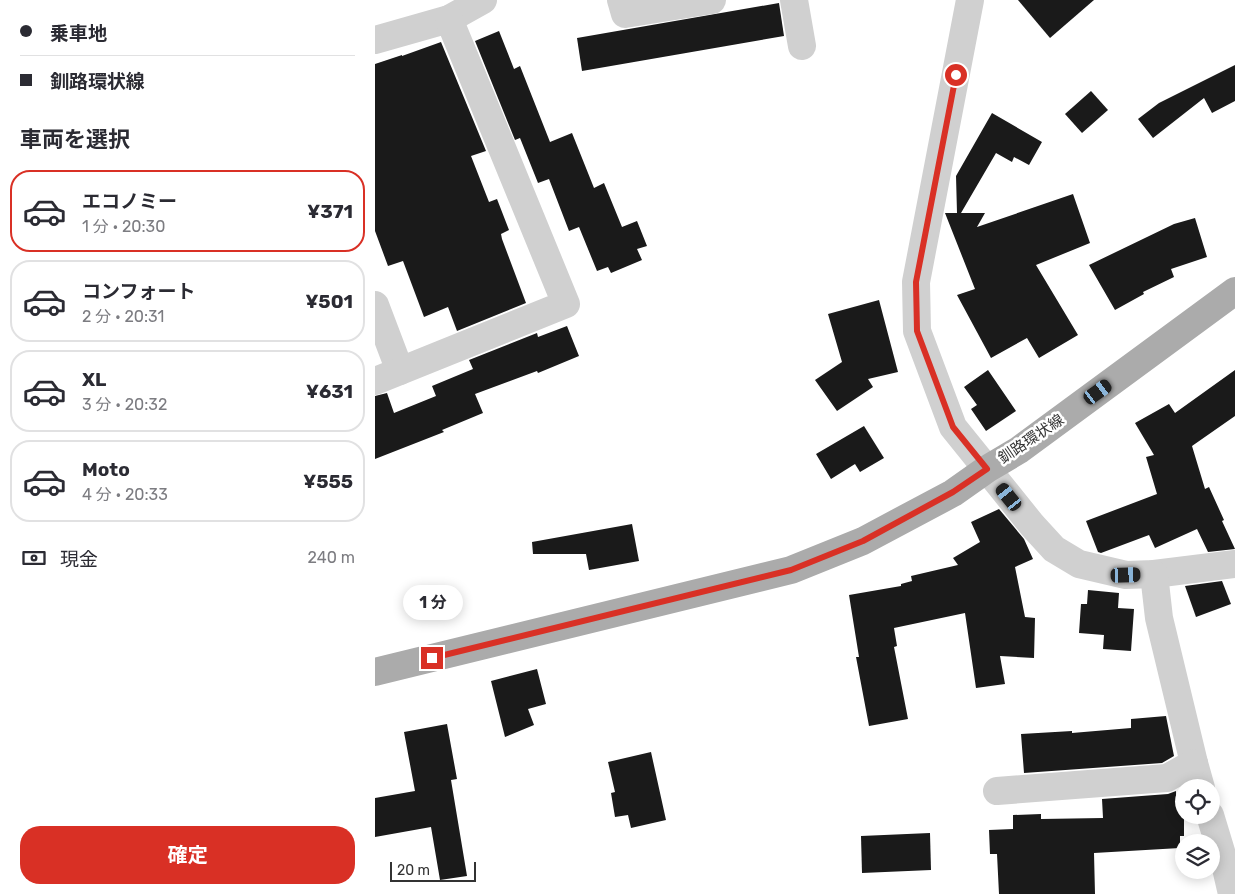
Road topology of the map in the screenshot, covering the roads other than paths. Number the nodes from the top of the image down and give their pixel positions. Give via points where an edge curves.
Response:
1 (483, 0) edge
2 (621, 0) edge
3 (712, 0) edge
4 (794, 0) edge
5 (970, 0) edge
6 (449, 19) junction
7 (375, 40) edge
8 (802, 46) dead end
9 (1235, 291) edge
10 (375, 305) edge
11 (400, 371) junction
12 (375, 381) edge
13 (987, 469) junction
14 (1235, 564) edge
15 (1154, 574) junction
16 (375, 672) edge
17 (1198, 775) edge
18 (997, 791) dead end
19 (1213, 824) edge
20 (1232, 888) edge

1 - 6 street
2 - 3 street via 625,14
4 - 8 street
5 - 13 street via 916,282 917,331 953,427
6 - 7 street
6 - 11 street via 566,304
9 - 13 main road, 釧路環状線 via 1019,450
10 - 11 street
11 - 12 street
13 - 15 street via 1054,549 1079,564 1126,575
13 - 16 main road, 釧路環状線 via 953,492 863,541 791,570
14 - 15 street
15 - 17 street via 1159,618
17 - 18 street
19 - 20 street

